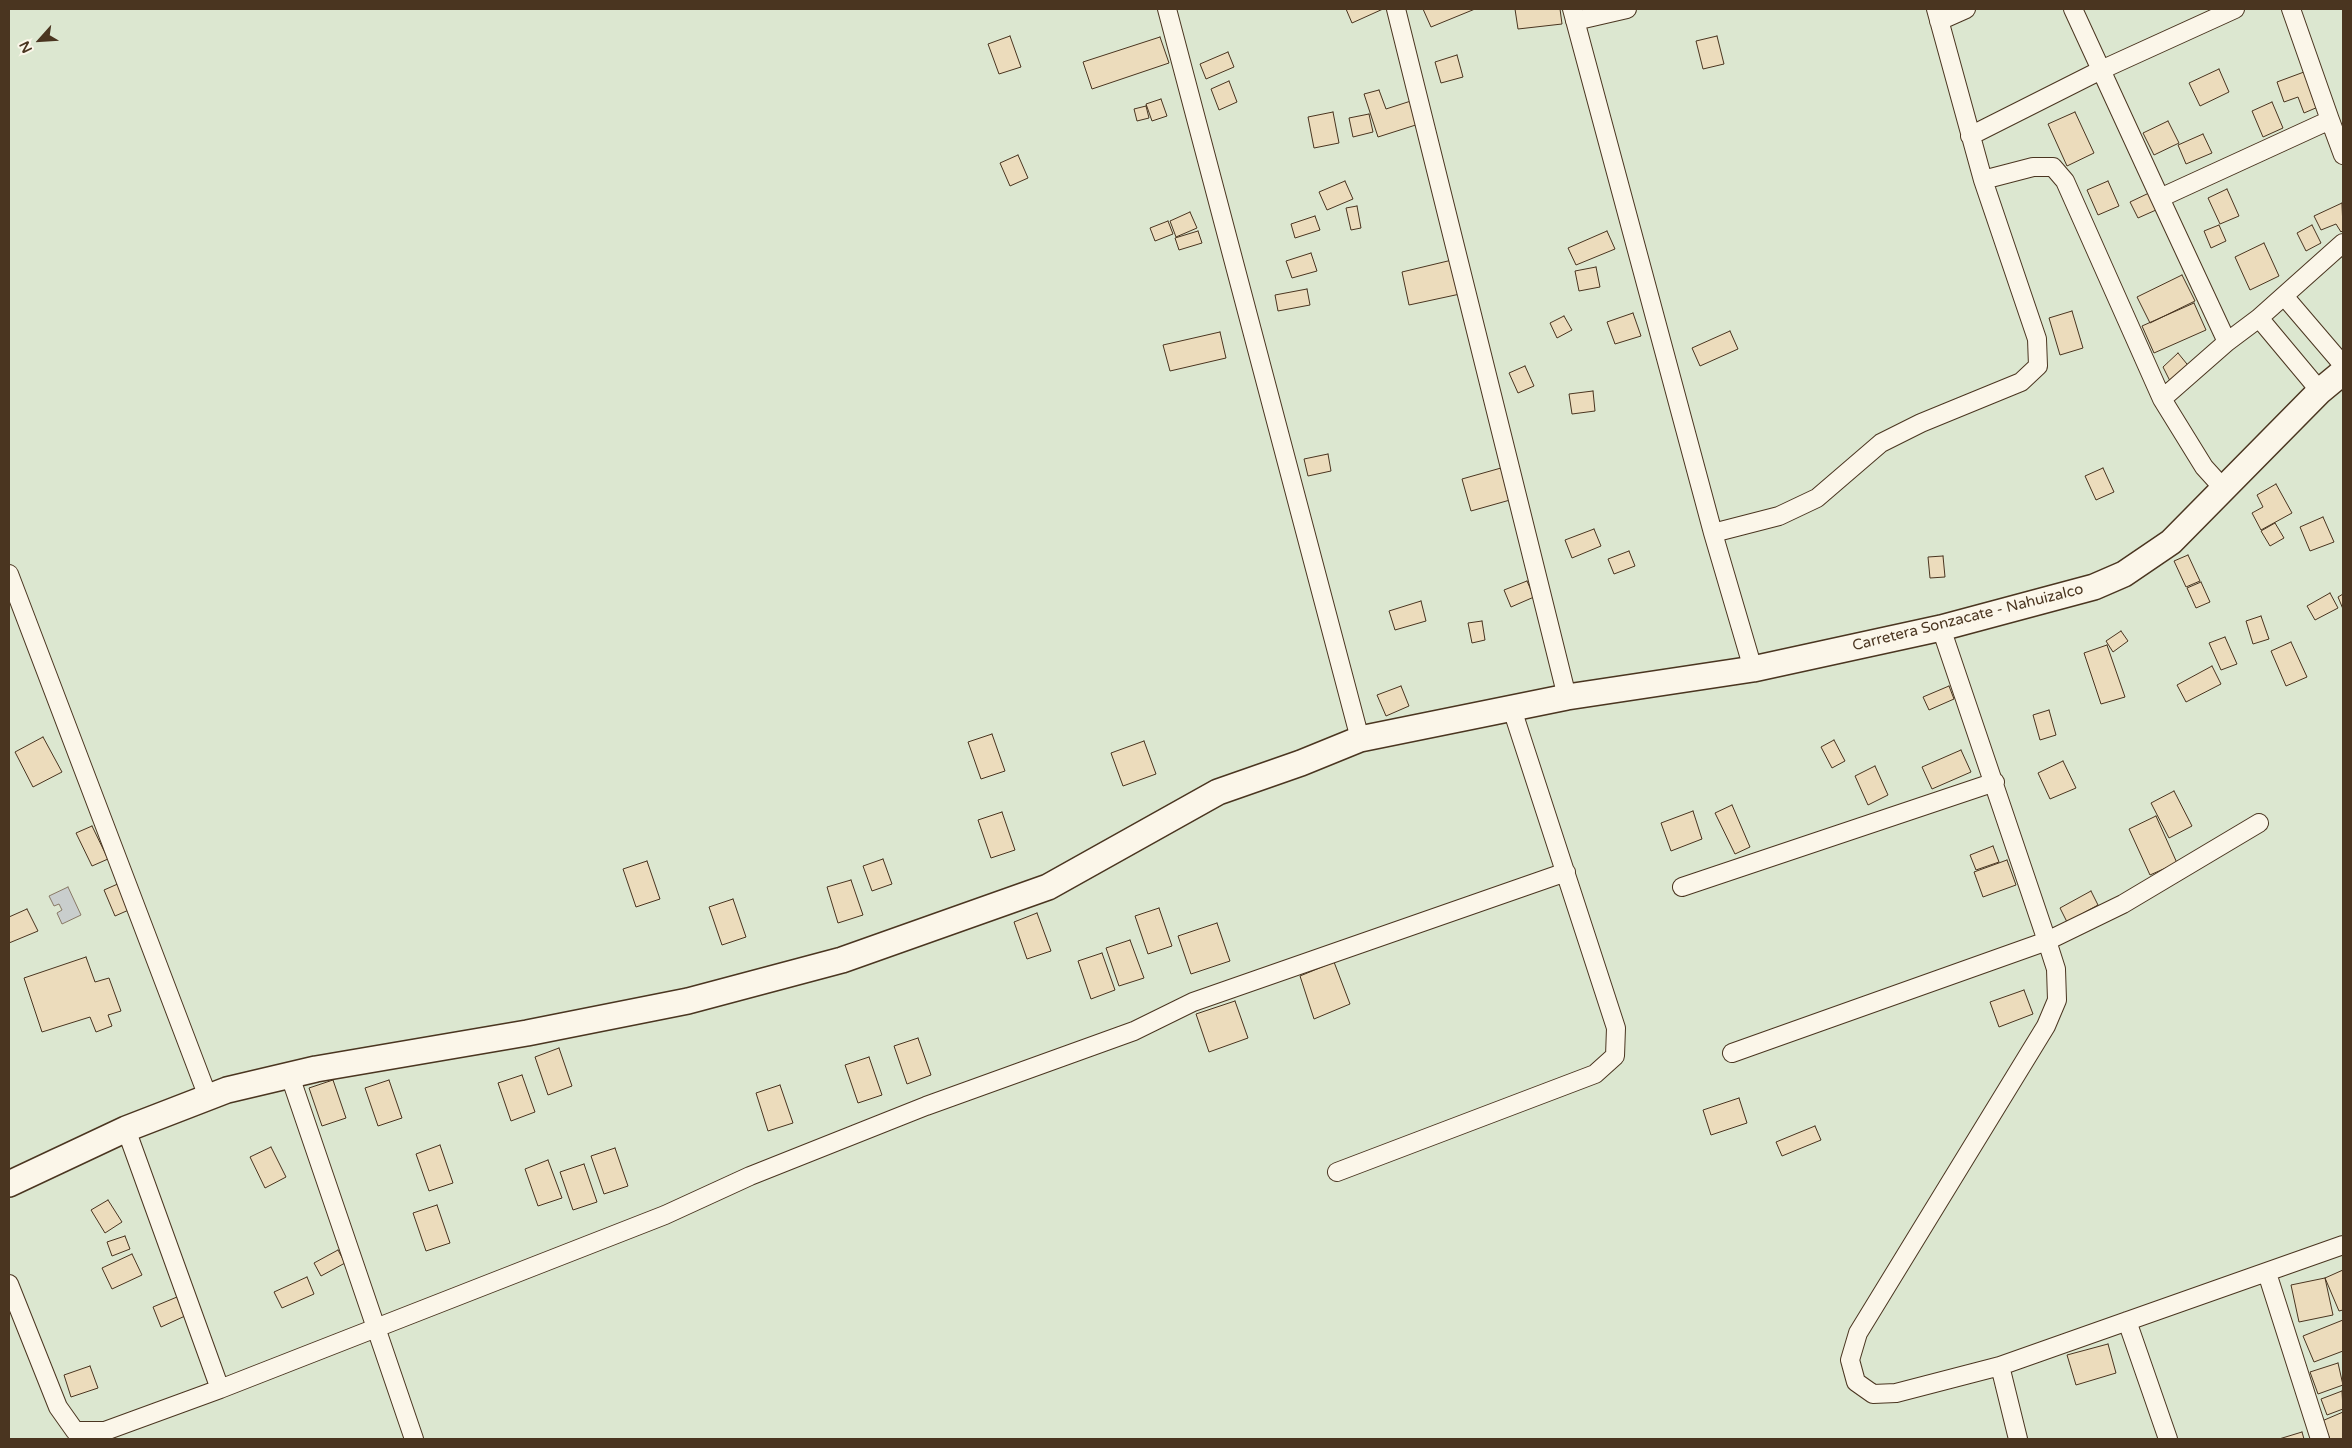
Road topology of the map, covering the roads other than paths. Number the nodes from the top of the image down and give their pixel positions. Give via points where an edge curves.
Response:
1 (1168, 9) edge
2 (1396, 9) edge
3 (1628, 9) edge
4 (1966, 9) edge
5 (2073, 9) edge
6 (2235, 9) edge
7 (2291, 9) edge
8 (1574, 15) edge
9 (1938, 15) edge
10 (2101, 70) junction
11 (2330, 120) junction
12 (1970, 136) junction
13 (2343, 155) edge
14 (1983, 180) junction
15 (2160, 198) junction
16 (2343, 243) edge
17 (2284, 296) junction
18 (2259, 318) junction
19 (2227, 342) junction
20 (2343, 365) edge
21 (2343, 372) edge
22 (2320, 392) junction
23 (2162, 399) junction
24 (2223, 488) junction
25 (1714, 533) junction
26 (9, 574) edge
27 (1941, 628) junction
28 (1753, 669) junction
29 (1567, 697) junction
30 (1512, 709) junction
31 (1360, 739) junction
32 (1995, 782) junction
33 (2259, 823) dead end
34 (1566, 872) junction
35 (1682, 887) dead end
36 (2047, 941) junction
37 (1732, 1053) dead end
38 (290, 1076) junction
39 (208, 1097) junction
40 (126, 1129) junction
41 (1337, 1172) dead end
42 (9, 1184) edge
43 (2343, 1245) edge
44 (2267, 1273) junction
45 (9, 1284) edge
46 (2127, 1321) junction
47 (374, 1329) junction
48 (2000, 1366) junction
49 (220, 1389) junction
50 (414, 1439) edge
51 (2018, 1439) edge
52 (2168, 1439) edge
53 (2320, 1439) edge

1 - 31 street
2 - 29 street
3 - 8 street
4 - 9 street
5 - 10 street
6 - 10 street
7 - 11 street
8 - 25 street
9 - 12 street
10 - 12 street
10 - 15 street
11 - 13 street
11 - 15 street
12 - 14 street
14 - 23 street via 2033,167 2053,167 2065,181
14 - 25 street via 2037,339 2038,366 2022,382 1880,443 1817,498 1779,516
15 - 19 street
16 - 17 street
17 - 18 street
17 - 20 street
18 - 19 street
18 - 22 street
19 - 23 street
21 - 22 street, Carretera Sonzacate - Nahuizalco
22 - 24 street, Carretera Sonzacate - Nahuizalco
23 - 24 street via 2204,467
24 - 27 street, Carretera Sonzacate - Nahuizalco via 2171,542 2124,574 2062,597
25 - 28 street
26 - 39 street
27 - 28 street, Carretera Sonzacate - Nahuizalco
27 - 32 street
28 - 29 street, Carretera Sonzacate - Nahuizalco
29 - 30 street, Carretera Sonzacate - Nahuizalco
30 - 31 street, Carretera Sonzacate - Nahuizalco
30 - 34 street
31 - 38 street, Carretera Sonzacate - Nahuizalco via 1218,792 1048,887 842,960 688,1001
32 - 35 street
32 - 36 street
33 - 36 street via 2146,892
34 - 41 street via 1616,1028 1615,1056 1595,1074
34 - 47 street via 1193,1002 1134,1031 926,1106 750,1176 665,1215
36 - 37 street
36 - 48 street via 2056,969 2057,1000 2046,1026 1858,1333 1850,1360 1856,1382 1873,1394 1896,1393
38 - 39 street, Carretera Sonzacate - Nahuizalco
38 - 47 street
39 - 40 street, Carretera Sonzacate - Nahuizalco
40 - 42 street, Carretera Sonzacate - Nahuizalco
40 - 49 street
43 - 44 street
44 - 46 street
44 - 53 street
45 - 49 street via 58,1407 75,1431 105,1431
46 - 48 street
46 - 52 street
47 - 49 street
47 - 50 street
48 - 51 street

